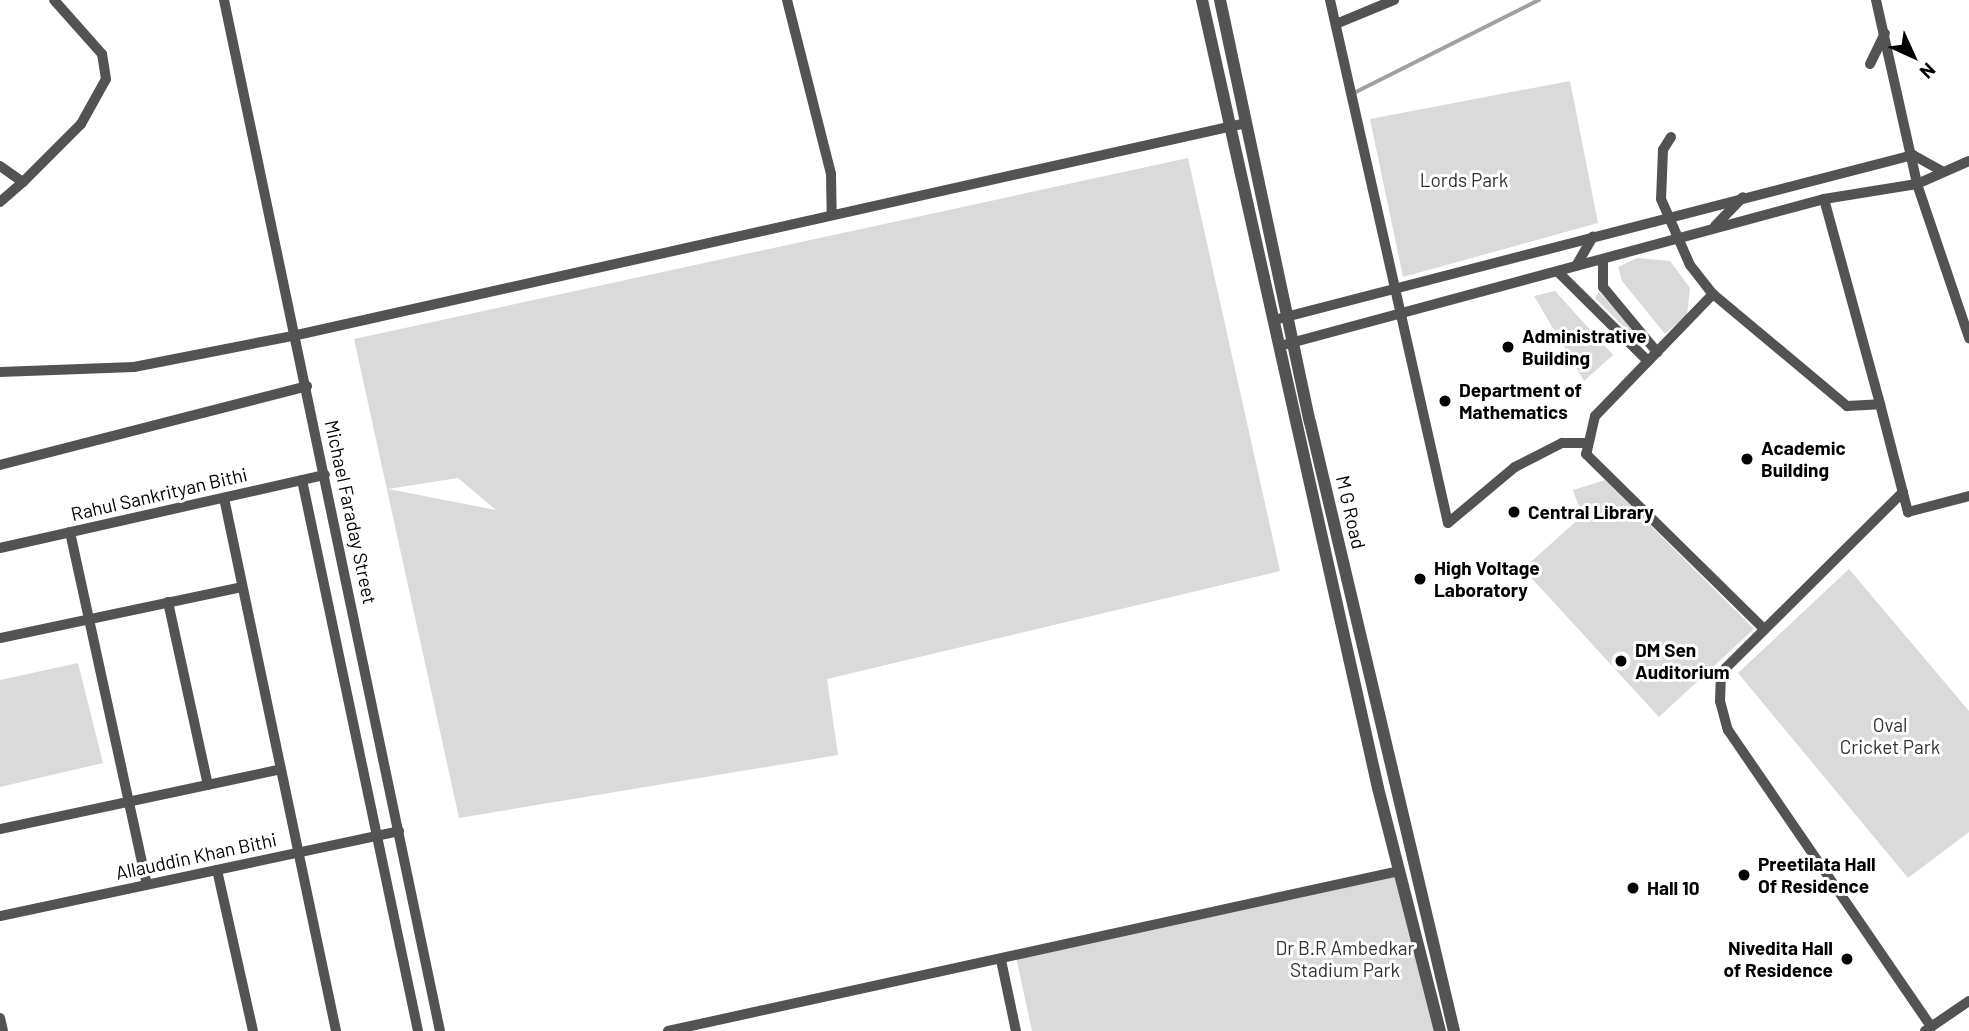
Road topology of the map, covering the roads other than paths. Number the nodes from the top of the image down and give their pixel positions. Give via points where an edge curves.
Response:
1 (54, 0) edge
2 (224, 0) edge
3 (787, 0) edge
4 (1202, 0) edge
5 (1220, 0) edge
6 (1330, 0) edge
7 (1394, 0) edge
8 (1875, 0) edge
9 (1336, 24) junction
10 (1885, 33) junction
11 (1870, 64) dead end
12 (1246, 123) junction
13 (1231, 127) junction
14 (1671, 137) dead end
15 (1913, 155) junction
16 (1969, 161) edge
17 (0, 166) edge
18 (1942, 171) junction
19 (23, 182) junction
20 (1916, 184) junction
21 (1745, 195) junction
22 (1824, 199) junction
23 (0, 202) edge
24 (832, 213) junction
25 (1665, 215) junction
26 (1713, 227) junction
27 (1593, 236) junction
28 (1677, 237) junction
29 (1570, 242) junction
30 (1603, 260) junction
31 (1576, 266) junction
32 (1558, 272) junction
33 (1604, 287) junction
34 (1396, 290) junction
35 (1713, 294) junction
36 (1586, 295) junction
37 (1403, 317) junction
38 (1280, 319) junction
39 (297, 335) junction
40 (1969, 338) edge
41 (1293, 343) junction
42 (1279, 345) junction
43 (1657, 352) junction
44 (1648, 361) junction
45 (0, 372) edge
46 (307, 386) junction
47 (1880, 404) junction
48 (1585, 443) junction
49 (0, 465) edge
50 (326, 475) junction
51 (302, 480) junction
52 (1903, 492) junction
53 (1969, 496) edge
54 (224, 498) junction
55 (70, 532) junction
56 (0, 548) edge
57 (242, 587) junction
58 (168, 602) junction
59 (89, 619) junction
60 (1764, 629) junction
61 (0, 638) edge
62 (278, 770) junction
63 (208, 785) junction
64 (129, 802) junction
65 (0, 830) edge
66 (399, 831) junction
67 (376, 836) junction
68 (295, 853) junction
69 (217, 870) junction
70 (1399, 871) junction
71 (148, 884) junction
72 (0, 916) edge
73 (1001, 960) junction
74 (1969, 1001) edge
75 (0, 1018) edge
76 (1928, 1029) edge
77 (3, 1031) edge
78 (253, 1031) edge
79 (336, 1031) edge
80 (418, 1031) edge
81 (440, 1031) edge
82 (668, 1031) edge
83 (1016, 1031) edge
84 (1440, 1031) edge
85 (1454, 1031) edge

1 - 19 street via 102,54 106,79 81,124
2 - 39 street, Michael Faraday Street
3 - 24 street via 831,174
4 - 13 street
5 - 12 street, M G Road
6 - 9 street
7 - 9 street
8 - 10 street
9 - 34 street
10 - 11 street
10 - 15 street
12 - 13 street
12 - 38 street, M G Road
13 - 24 street
13 - 38 street
14 - 25 street via 1658,184
15 - 18 street
15 - 20 street
15 - 21 street
16 - 18 street
17 - 19 street
18 - 20 street
19 - 23 street
20 - 22 street
20 - 40 street
21 - 25 street
21 - 26 street
22 - 26 street
22 - 47 street
24 - 39 street
25 - 27 street
25 - 28 street
26 - 28 street
27 - 29 street
27 - 31 street
28 - 30 street
28 - 35 street
29 - 31 street
29 - 34 street
30 - 31 street
30 - 33 street
31 - 32 street
32 - 36 street
32 - 37 street
33 - 36 street via 1595,285
33 - 43 street
34 - 37 street
34 - 38 street
35 - 43 street
35 - 47 street via 1847,405
36 - 44 street
37 - 41 street
37 - 48 street via 1448,523 1515,467 1562,443
38 - 41 street, M G Road
38 - 42 street
39 - 45 street via 134,367
39 - 46 street, Michael Faraday Street
41 - 42 street
41 - 85 street, M G Road
42 - 70 street
43 - 44 street
44 - 48 street via 1595,416
46 - 49 street
46 - 50 street, Michael Faraday Street
47 - 52 street
48 - 60 street via 1586,454
50 - 51 street, Rahul Sankrityan Bithi
50 - 66 street, Michael Faraday Street
51 - 54 street, Rahul Sankrityan Bithi
51 - 67 street
52 - 53 street via 1908,512
52 - 60 street
54 - 55 street, Rahul Sankrityan Bithi
54 - 57 street
55 - 56 street, Rahul Sankrityan Bithi
55 - 59 street
57 - 58 street
57 - 62 street
58 - 59 street
58 - 63 street
59 - 61 street
59 - 64 street
60 - 76 street via 1721,673 1728,730
62 - 63 street
62 - 68 street
63 - 64 street
64 - 65 street
64 - 71 street
66 - 67 street, Allauddin Khan Bithi
66 - 81 street, Michael Faraday Street
67 - 68 street, Allauddin Khan Bithi
67 - 80 street
68 - 69 street, Allauddin Khan Bithi
68 - 79 street
69 - 71 street, Allauddin Khan Bithi
69 - 78 street
70 - 73 street
70 - 84 street
71 - 72 street, Allauddin Khan Bithi
73 - 82 street
73 - 83 street
74 - 76 street
75 - 77 street

